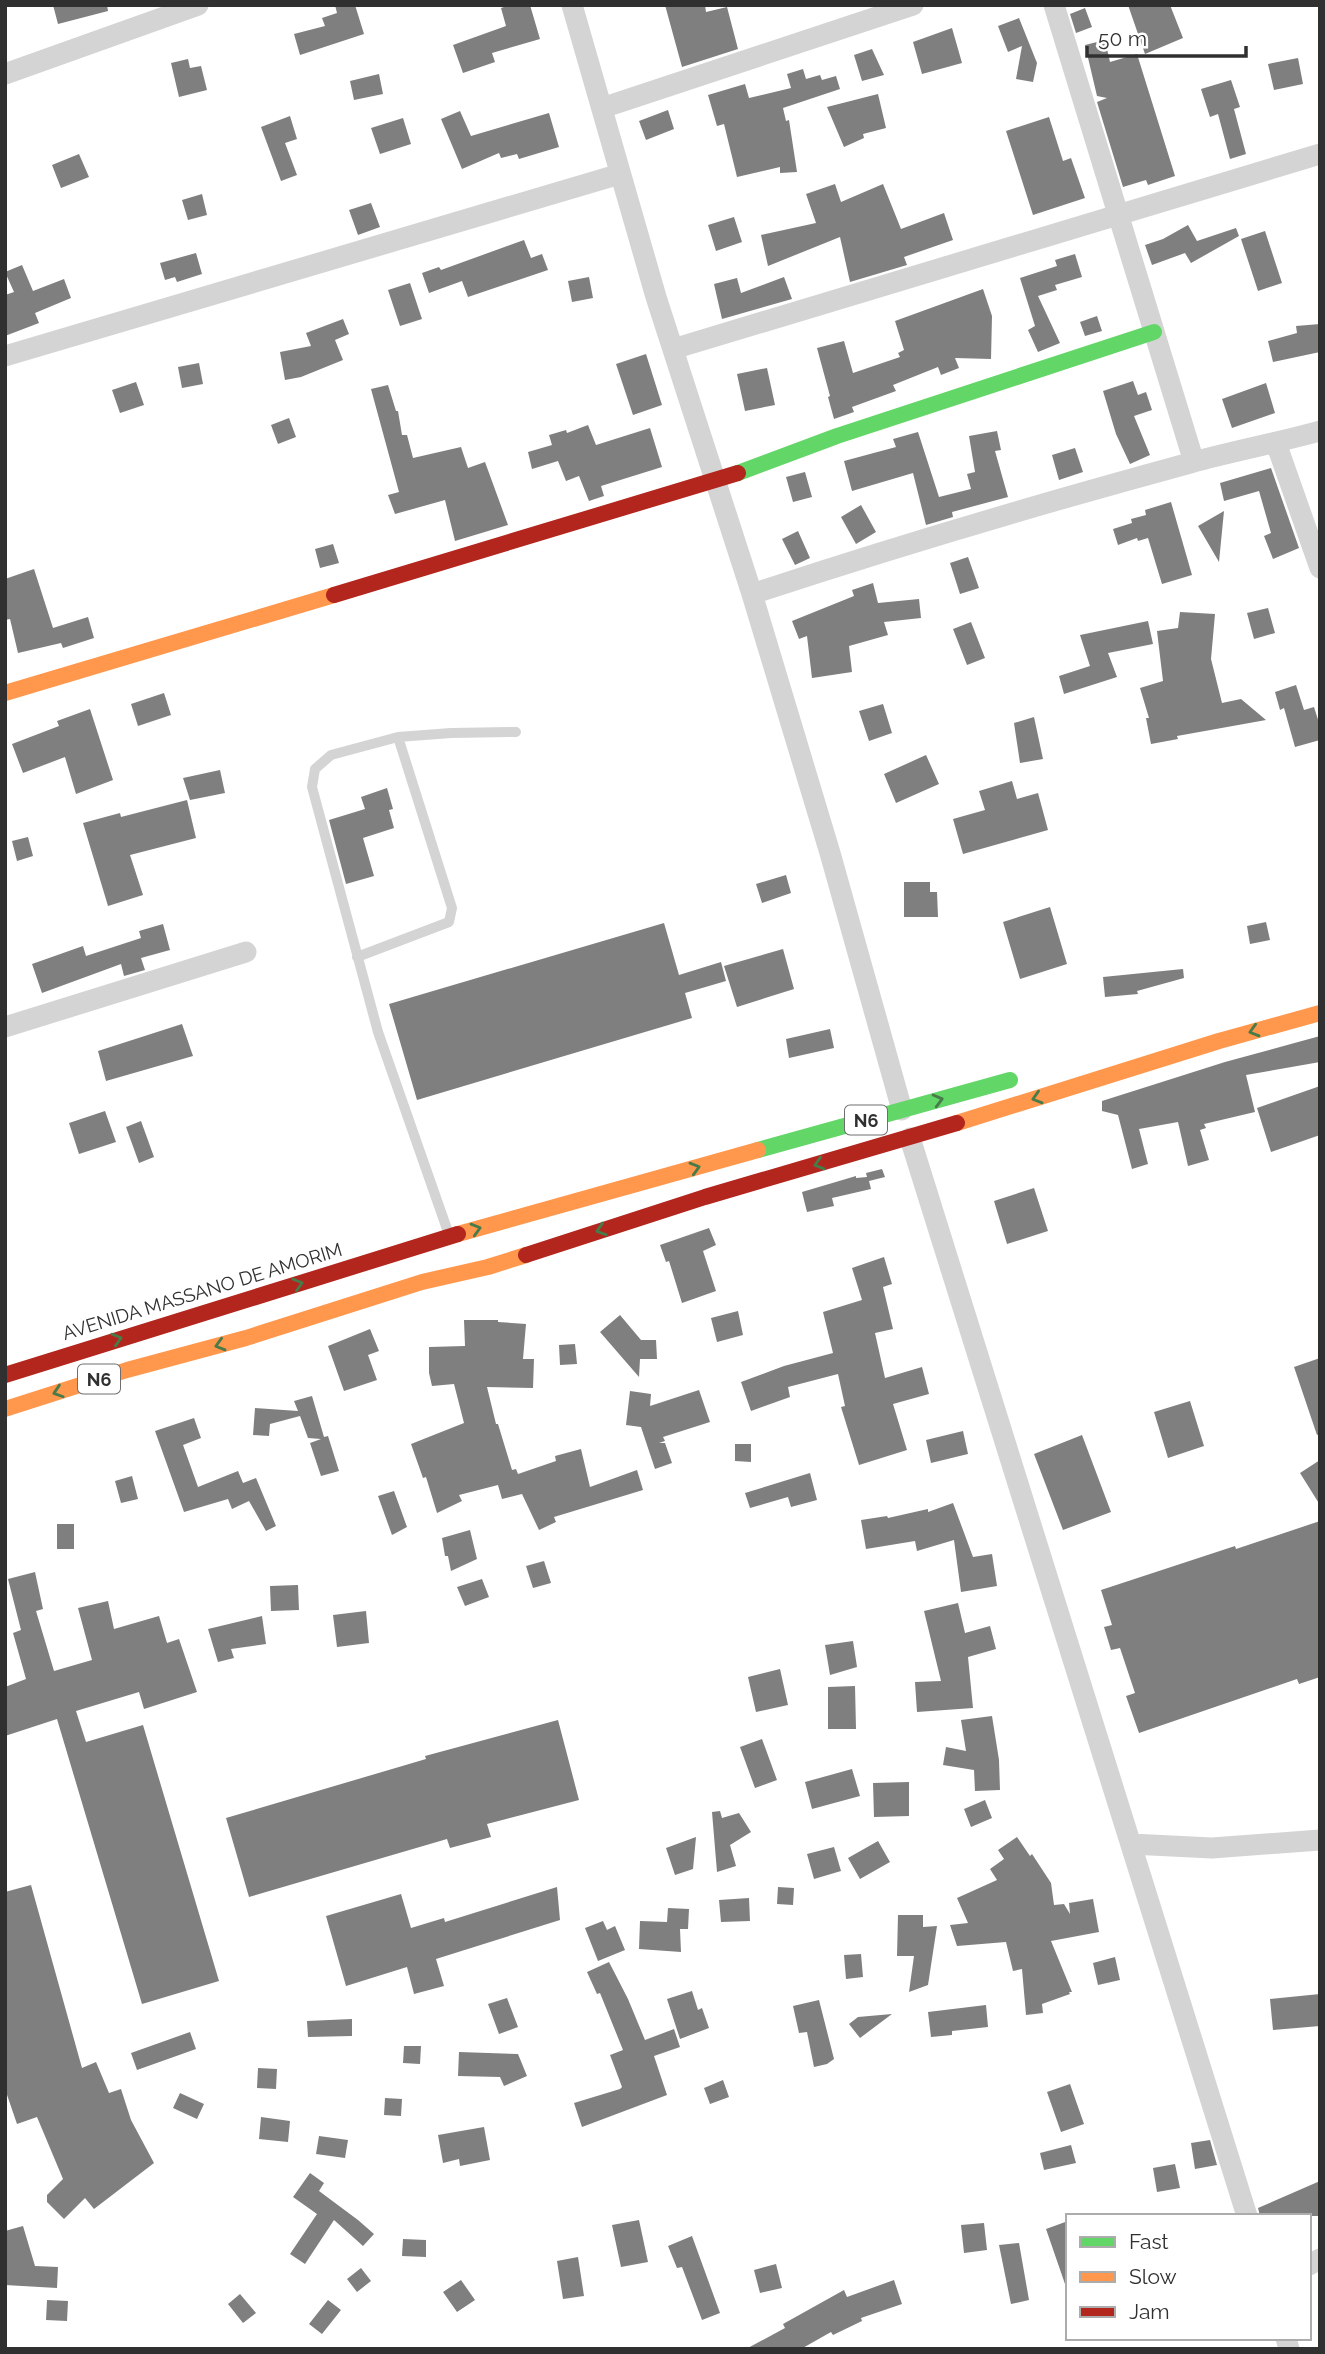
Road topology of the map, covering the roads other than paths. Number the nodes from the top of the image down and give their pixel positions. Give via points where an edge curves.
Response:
1 (198, 5) edge
2 (572, 5) edge
3 (913, 5) edge
4 (1054, 5) edge
5 (141, 14) edge
6 (5, 74) edge
7 (603, 108) junction
8 (1320, 154) edge
9 (620, 174) junction
10 (1118, 213) junction
11 (1154, 332) junction
12 (673, 349) junction
13 (5, 356) edge
14 (1320, 431) edge
15 (1276, 443) junction
16 (1194, 462) junction
17 (716, 481) junction
18 (1320, 569) edge
19 (752, 594) junction
20 (5, 693) edge
21 (516, 732) dead end
22 (398, 737) junction
23 (246, 952) dead end
24 (357, 957) junction
25 (1320, 1013) edge
26 (5, 1027) edge
27 (1021, 1077) dead end
28 (902, 1110) junction
29 (910, 1138) junction
30 (450, 1236) junction
31 (239, 1321) junction
32 (5, 1375) edge
33 (5, 1409) edge
34 (1320, 1840) edge
35 (1131, 1844) junction
36 (1246, 2214) edge

1 - 5 street
2 - 7 street
3 - 7 street
4 - 10 street
5 - 6 street
7 - 9 street
8 - 10 street
9 - 12 street
9 - 13 street
10 - 11 street
10 - 12 street
11 - 16 street
11 - 17 main road via 837,436
12 - 17 street
14 - 15 street
15 - 16 street
15 - 18 street
16 - 19 street
17 - 19 street
17 - 20 main road
19 - 28 street
21 - 22 lane
22 - 24 lane via 331,755 315,769 312,787
22 - 24 lane via 452,908 449,922
23 - 26 street
24 - 30 lane via 382,1045
25 -> 29 main road, N6
28 -> 27 main road, N6
30 -> 28 main road, N6
29 -> 31 main road, AVENIDA MASSANO DE AMORIM / N6 via 705,1197 488,1267
29 - 35 street
31 -> 30 main road, AVENIDA MASSANO DE AMORIM / N6 via 348,1269
32 -> 31 main road, AVENIDA MASSANO DE AMORIM / N6 via 121,1337
31 -> 33 main road, AVENIDA MASSANO DE AMORIM / N6 via 194,1353
34 - 35 street via 1212,1848
35 - 36 street

